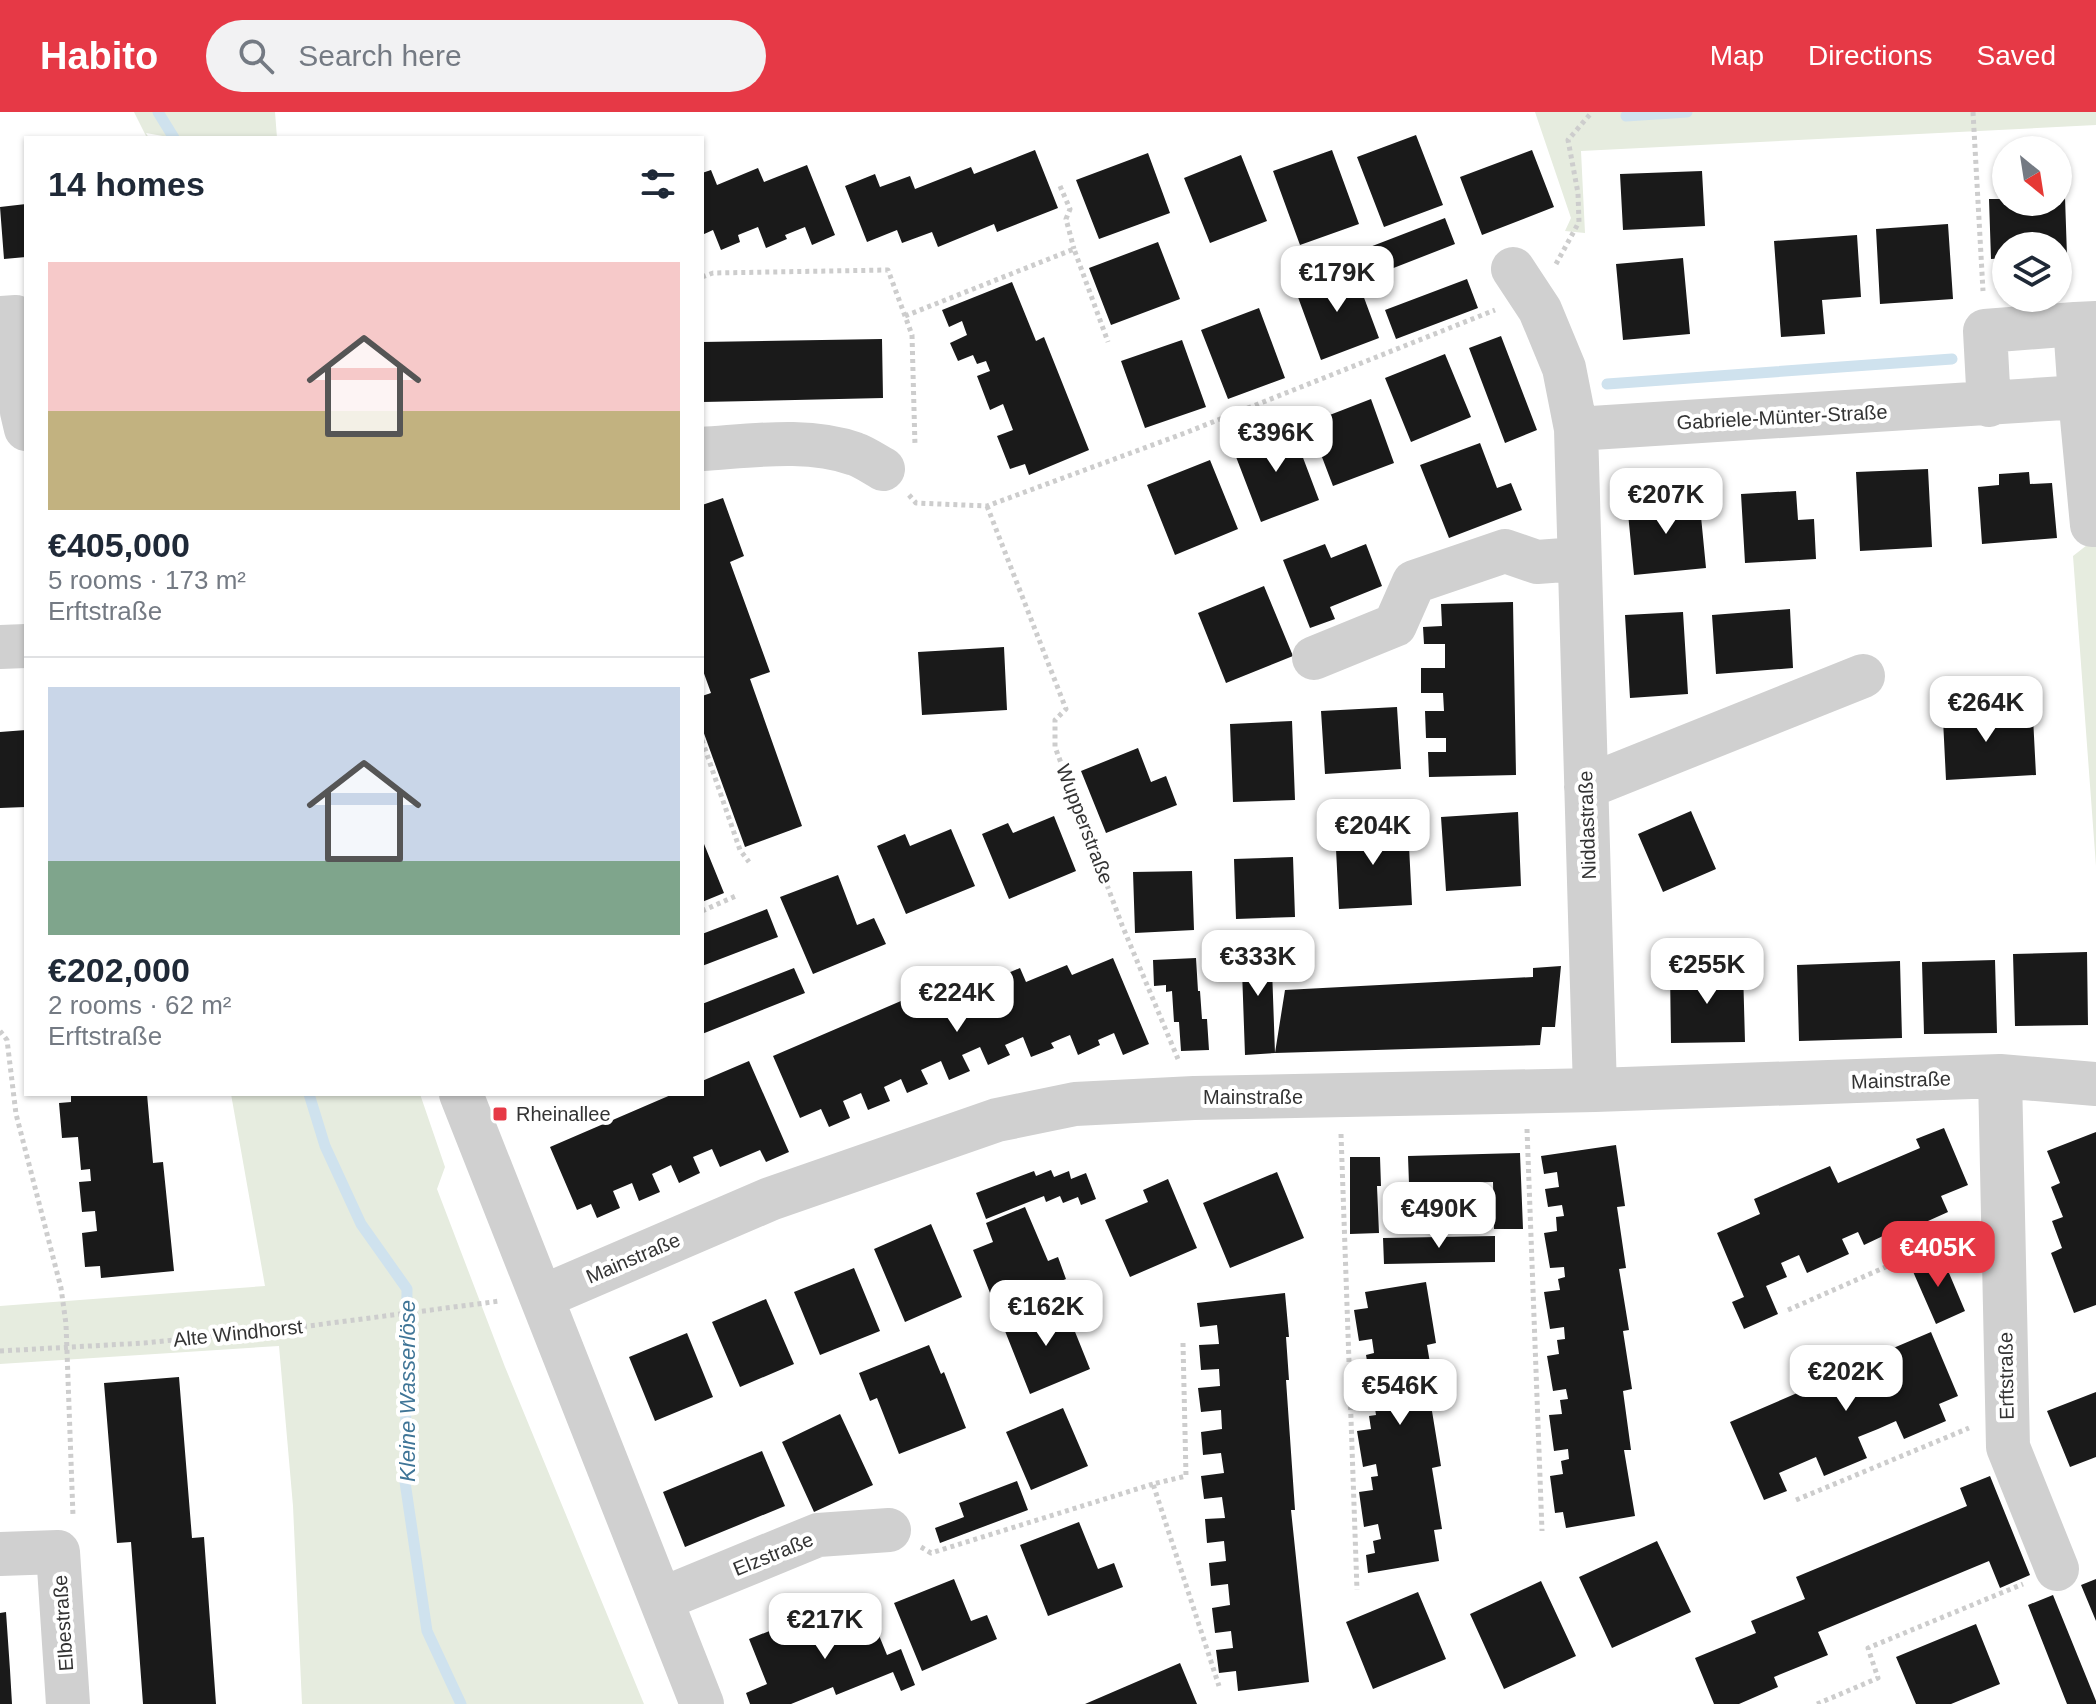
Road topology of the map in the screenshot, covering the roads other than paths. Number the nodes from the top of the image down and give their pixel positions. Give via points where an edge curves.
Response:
1 (1521, 281) road end
2 (0, 318) edge
3 (2086, 323) edge
4 (2080, 397) junction
5 (1989, 405) junction
6 (24, 420) edge
7 (1576, 429) junction
8 (704, 449) edge
9 (905, 471) road end
10 (2096, 525) edge
11 (1578, 559) junction
12 (24, 646) edge
13 (0, 647) edge
14 (1314, 658) dead end
15 (1863, 676) dead end
16 (1586, 787) junction
17 (2000, 1076) junction
18 (2096, 1084) edge
19 (1595, 1090) junction
20 (462, 1096) edge
21 (542, 1297) junction
22 (889, 1530) road end
23 (0, 1554) edge
24 (2057, 1569) road end
25 (662, 1599) junction
26 (68, 1704) edge
27 (702, 1704) edge

1 - 7 street, Niddastraße via 1540,310 1564,368
2 - 6 street via 16,317
3 - 4 street
3 - 5 street via 1985,331
4 - 5 street, Gabriele-Münter-Straße
4 - 10 street
5 - 7 street, Gabriele-Münter-Straße
7 - 11 street, Niddastraße
8 - 9 street via 824,446
11 - 14 street via 1537,562 1505,551 1414,582 1395,625
11 - 16 street, Niddastraße
12 - 13 street
15 - 16 street
16 - 19 street, Niddastraße
17 - 18 street, Mainstraße
17 - 19 street, Mainstraße
17 - 24 street, Erftstraße via 2008,1447
19 - 21 street, Mainstraße via 1075,1104 997,1120 770,1199
20 - 21 street
21 - 25 street
22 - 25 street, Elzstraße via 818,1535
23 - 26 street, Elbestraße via 58,1552
25 - 27 street

